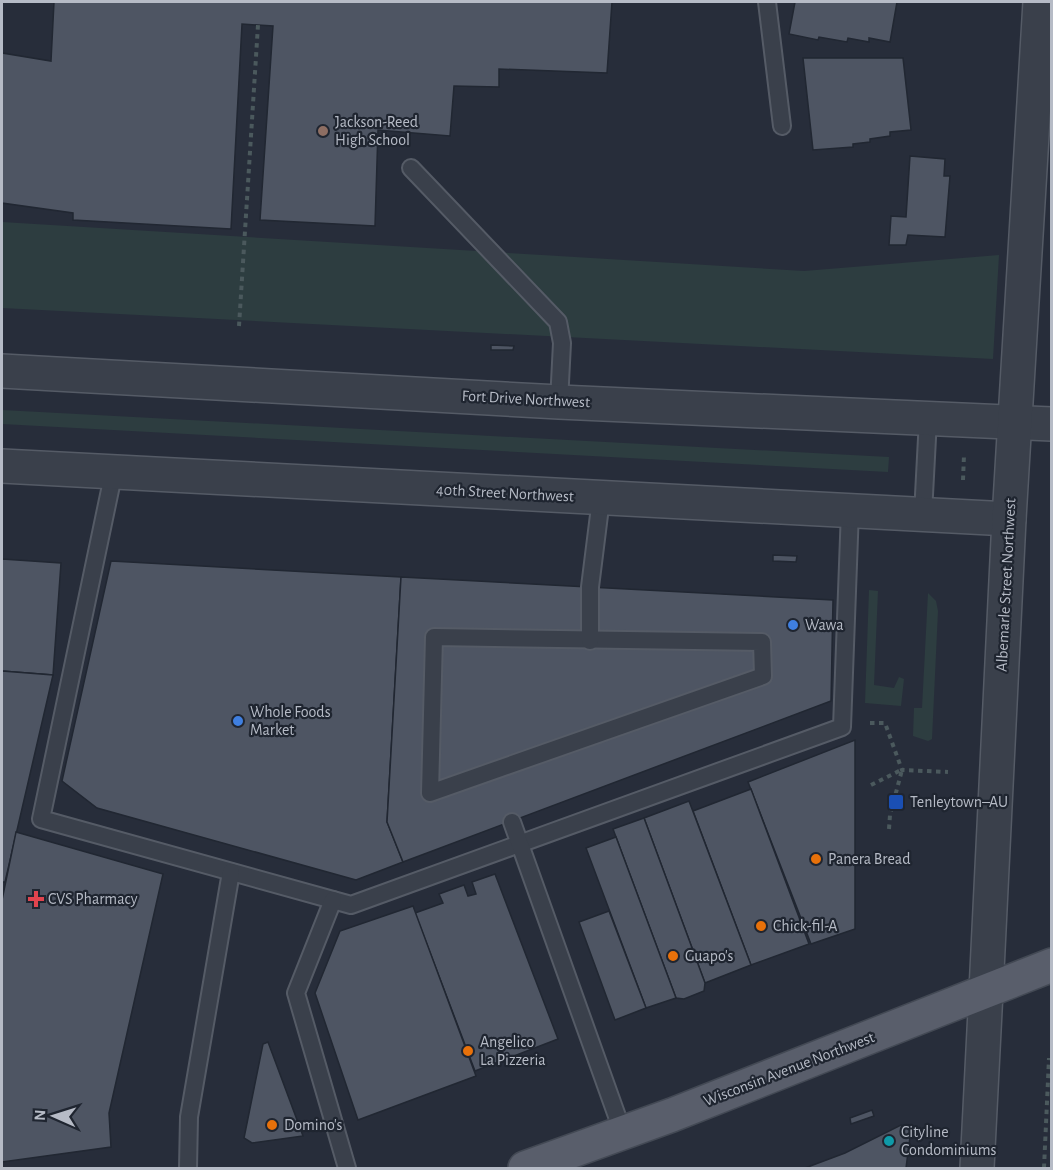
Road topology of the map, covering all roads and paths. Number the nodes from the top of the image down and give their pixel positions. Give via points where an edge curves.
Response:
1 (767, 2) edge
2 (1040, 2) edge
3 (258, 25) dead end
4 (782, 126) dead end
5 (411, 168) dead end
6 (239, 326) dead end
7 (2, 371) edge
8 (559, 402) junction
9 (928, 419) junction
10 (1015, 424) junction
11 (1052, 424) edge
12 (965, 451) dead end
13 (2, 466) edge
14 (114, 471) junction
15 (962, 487) dead end
16 (601, 499) junction
17 (850, 510) junction
18 (923, 514) junction
19 (1009, 519) junction
20 (590, 641) junction
21 (842, 723) junction
22 (902, 770) junction
23 (948, 772) dead end
24 (871, 785) dead end
25 (512, 822) dead end
26 (889, 829) dead end
27 (519, 844) junction
28 (231, 872) junction
29 (333, 900) junction
30 (1052, 965) edge
31 (986, 991) junction
32 (1049, 1058) dead end
33 (623, 1133) junction
34 (188, 1168) edge
35 (347, 1168) edge
36 (525, 1168) edge
37 (977, 1168) edge
38 (1044, 1168) edge

1 - 4 lane
2 - 10 street, Albemarle Street Northwest
3 - 6 path
5 - 8 lane via 558,322 562,343
7 - 8 street, Fort Drive Northwest
8 - 9 street, Fort Drive Northwest
9 - 10 street, Fort Drive Northwest
9 - 18 lane
10 - 11 street, Fort Drive Northwest
10 - 19 street, Albemarle Street Northwest
12 - 15 path
13 - 14 street, 40th Street Northwest
14 - 16 street, 40th Street Northwest
14 - 28 lane via 41,819
16 - 17 street, 40th Street Northwest
16 - 20 lane via 590,587
17 - 18 street, 40th Street Northwest
17 - 21 lane
18 - 19 street, 40th Street Northwest
19 - 31 street, Albemarle Street Northwest
20 - 20 lane via 434,637 430,793 763,676 762,642
21 - 22 path via 885,723
21 - 27 lane via 842,727
22 - 23 path
22 - 24 path
22 - 26 path
25 - 27 lane
27 - 29 lane via 351,905
27 - 33 lane
28 - 29 lane
28 - 34 lane via 189,1117
29 - 35 lane via 296,993
30 - 31 main road, Wisconsin Avenue Northwest
31 - 33 main road, Wisconsin Avenue Northwest
31 - 37 street, Albemarle Street Northwest
32 - 38 path
33 - 36 main road, Wisconsin Avenue Northwest

